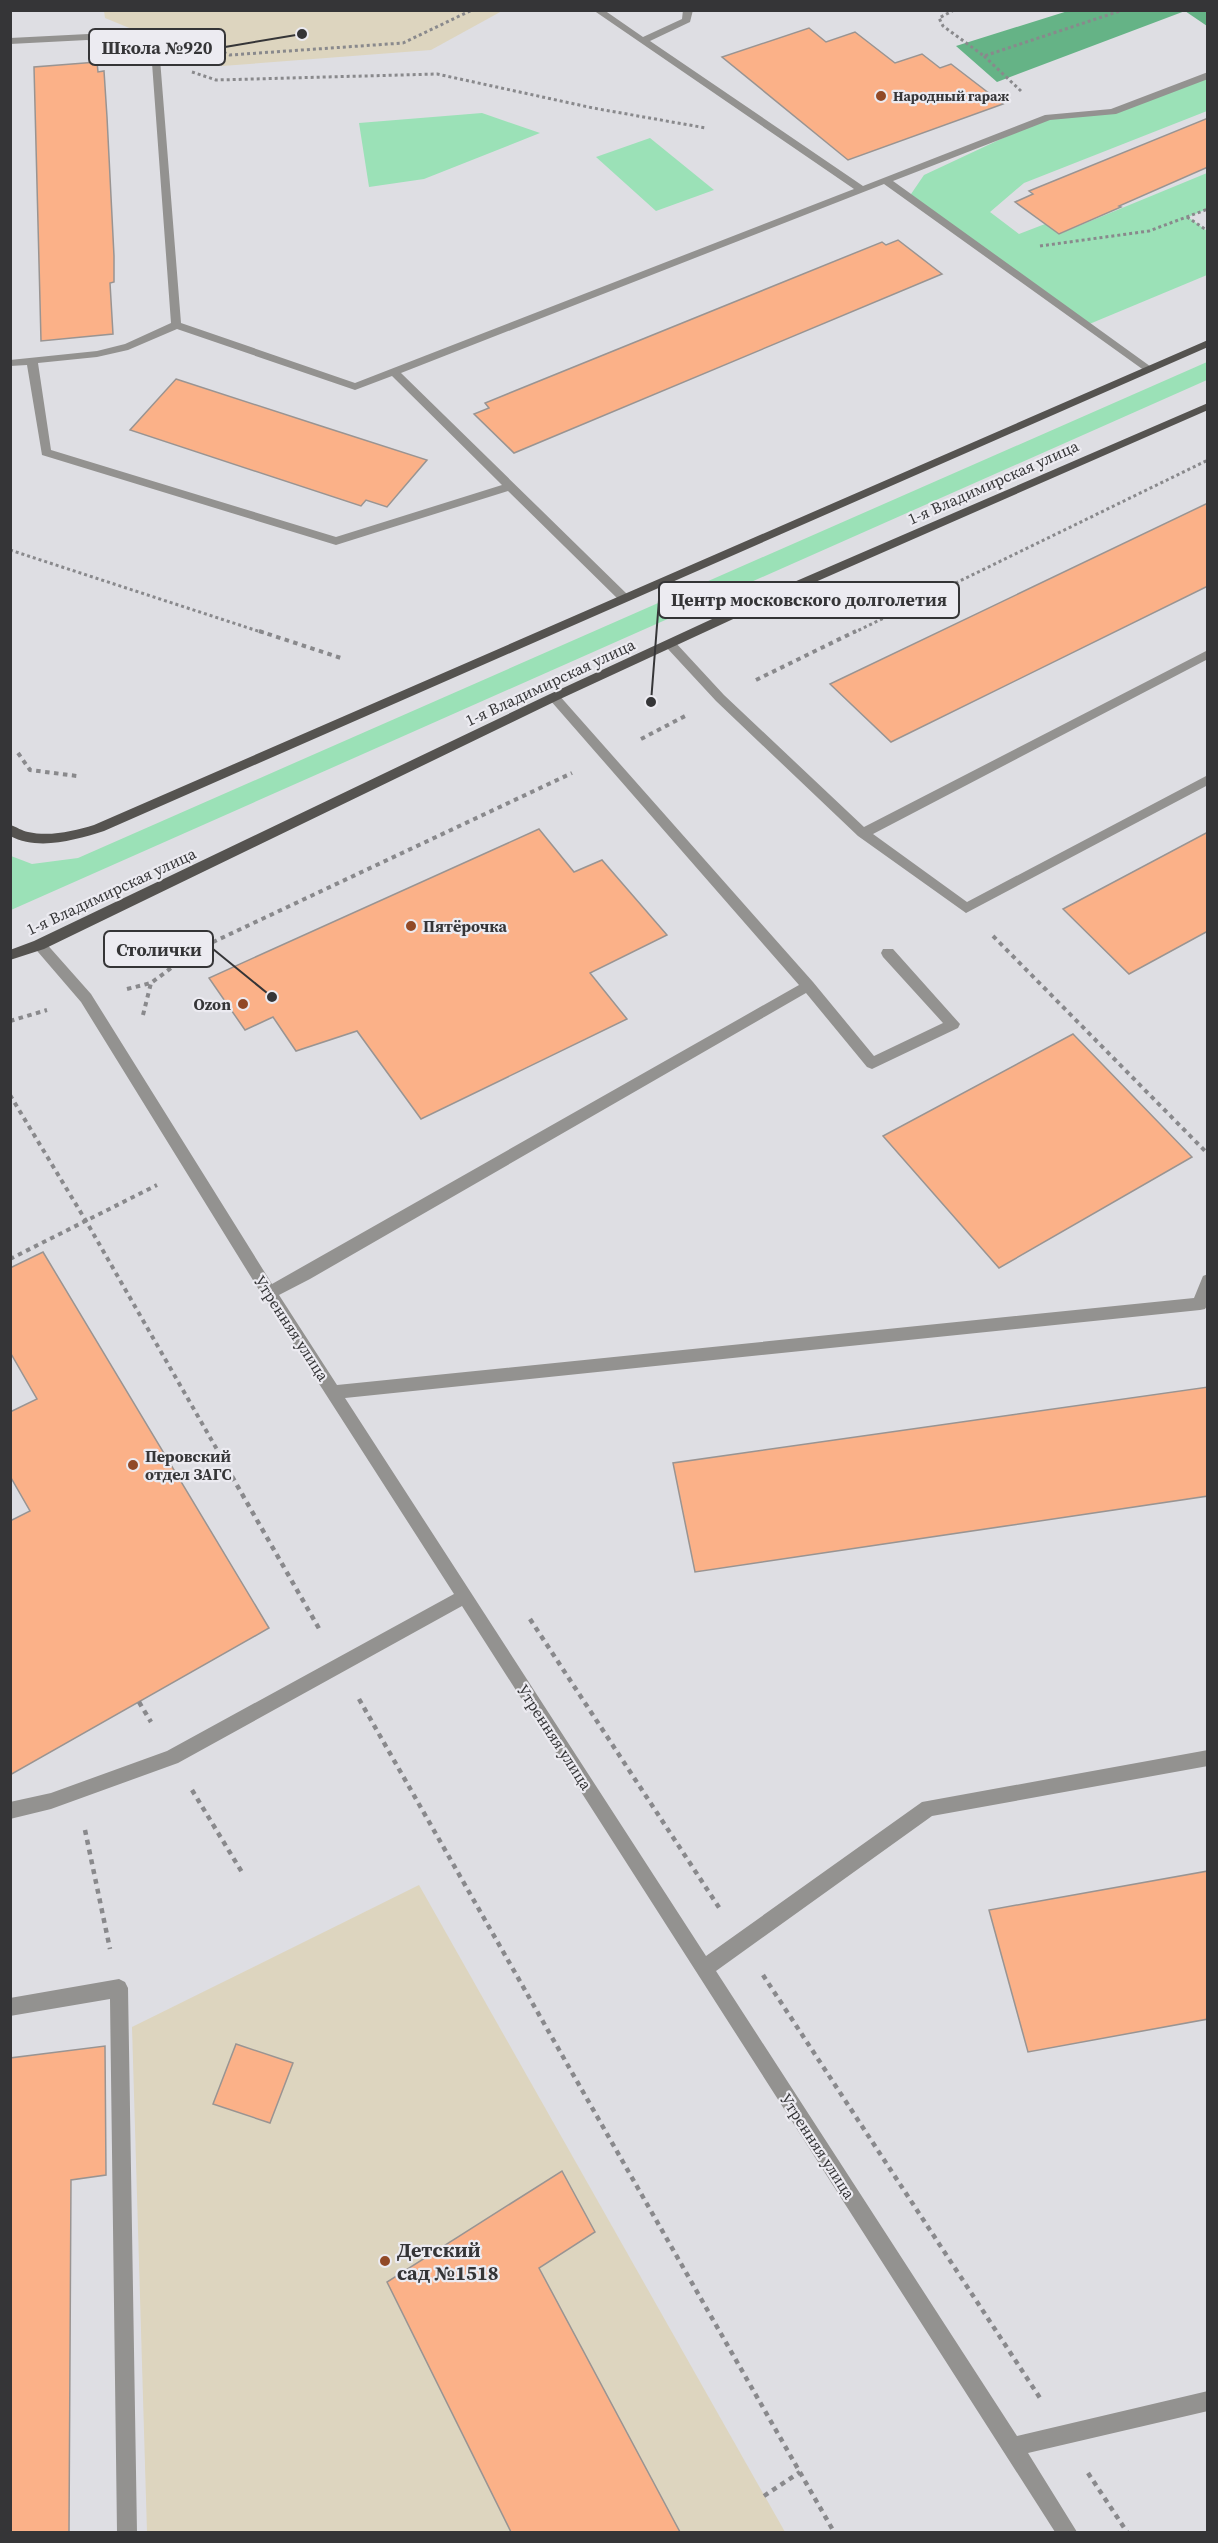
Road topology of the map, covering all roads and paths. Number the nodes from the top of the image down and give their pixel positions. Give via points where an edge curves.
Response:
1 (472, 10) edge
2 (597, 10) edge
3 (688, 10) edge
4 (954, 10) edge
5 (1123, 10) edge
6 (168, 28) dead end
7 (10, 41) edge
8 (643, 41) junction
9 (984, 56) junction
10 (157, 61) junction
11 (1208, 75) edge
12 (1048, 117) junction
13 (716, 130) dead end
14 (885, 180) junction
15 (861, 189) junction
16 (1208, 209) edge
17 (1187, 217) junction
18 (1208, 231) edge
19 (1030, 247) dead end
20 (176, 325) junction
21 (1208, 343) edge
22 (32, 361) junction
23 (10, 363) edge
24 (1149, 369) junction
25 (394, 372) junction
26 (1208, 406) edge
27 (1208, 460) edge
28 (510, 486) junction
29 (10, 550) edge
30 (624, 597) junction
31 (671, 645) junction
32 (1208, 654) edge
33 (341, 658) dead end
34 (554, 697) junction
35 (720, 698) junction
36 (18, 753) dead end
37 (606, 757) junction
38 (77, 776) dead end
39 (1208, 779) edge
40 (10, 830) edge
41 (863, 832) junction
42 (966, 908) junction
43 (39, 945) junction
44 (888, 953) dead end
45 (10, 955) edge
46 (808, 986) junction
47 (142, 1018) dead end
48 (10, 1095) edge
49 (1208, 1154) edge
50 (191, 1168) junction
51 (86, 1221) junction
52 (10, 1259) edge
53 (1208, 1280) edge
54 (269, 1293) junction
55 (334, 1392) junction
56 (465, 1596) junction
57 (530, 1618) dead end
58 (340, 1665) junction
59 (1208, 1758) edge
60 (77, 1791) junction
61 (10, 1811) edge
62 (741, 1941) junction
63 (703, 1969) junction
64 (119, 1988) junction
65 (10, 2007) edge
66 (1208, 2401) edge
67 (1064, 2434) junction
68 (1012, 2447) junction
69 (800, 2472) junction
70 (764, 2496) dead end
71 (127, 2532) edge
72 (834, 2532) edge
73 (1067, 2532) edge
74 (1127, 2532) edge

1 - 6 path via 403,43 230,56
2 - 8 street
3 - 8 street via 687,20
4 - 9 path via 939,18 943,26
5 - 9 path
7 - 10 street via 88,37
8 - 15 street
9 - 12 path
10 - 13 path via 216,80 437,74
10 - 20 street
11 - 12 street via 1113,112
12 - 14 street
14 - 15 street
14 - 24 street
15 - 25 street
16 - 17 path
17 - 18 path
17 - 19 path via 1149,231
20 - 22 street via 128,347
20 - 25 street via 355,387
21 - 24 main road
22 - 23 street
22 - 28 street via 46,452 336,542
24 - 30 main road
25 - 28 street
26 - 31 main road, 1-я Владимирская улица via 768,598
27 - 35 path
28 - 30 street
29 - 33 path
30 - 40 main road via 99,828 39,838
31 - 34 main road, 1-я Владимирская улица
31 - 35 street
32 - 41 street
34 - 37 street
34 - 43 main road, 1-я Владимирская улица
35 - 37 path
35 - 41 street
36 - 38 path via 30,770
37 - 46 street
37 - 47 path via 194,951 151,983
39 - 42 street
41 - 42 street
42 - 49 path
43 - 45 main road, 1-я Владимирская улица
43 - 50 street, Утренняя улица via 86,998
44 - 46 street via 953,1024 872,1063
46 - 54 street
48 - 51 path
50 - 51 path
50 - 54 street, Утренняя улица
51 - 52 path
51 - 58 path
53 - 55 street via 1200,1304
54 - 55 street, Утренняя улица
55 - 56 street, Утренняя улица
56 - 58 street
56 - 63 street, Утренняя улица
57 - 62 path
58 - 60 street via 172,1757
58 - 69 path
59 - 62 street via 928,1808
60 - 61 street
60 - 64 path
62 - 63 street
62 - 67 path
63 - 68 street, Утренняя улица
64 - 65 street
64 - 71 street
66 - 67 street
67 - 68 street
67 - 74 path
68 - 73 street, Утренняя улица
69 - 70 path
69 - 72 path

